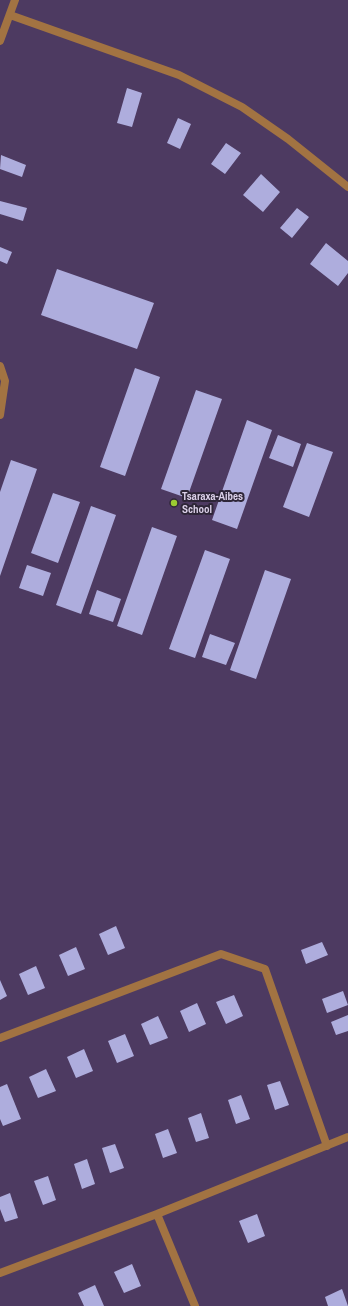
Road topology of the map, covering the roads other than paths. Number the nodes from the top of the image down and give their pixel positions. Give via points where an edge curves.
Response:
1 (15, 0) edge
2 (10, 15) junction
3 (0, 41) edge
4 (348, 187) edge
5 (0, 366) edge
6 (0, 415) edge
7 (0, 1038) edge
8 (348, 1137) edge
9 (327, 1146) junction
10 (157, 1214) junction
11 (0, 1273) edge
12 (195, 1306) edge

1 - 2 street
2 - 3 street
2 - 4 street via 179,75 242,107 288,139
5 - 6 street via 5,381
7 - 9 street via 221,954 265,969
8 - 9 street
9 - 10 street
10 - 11 street
10 - 12 street

